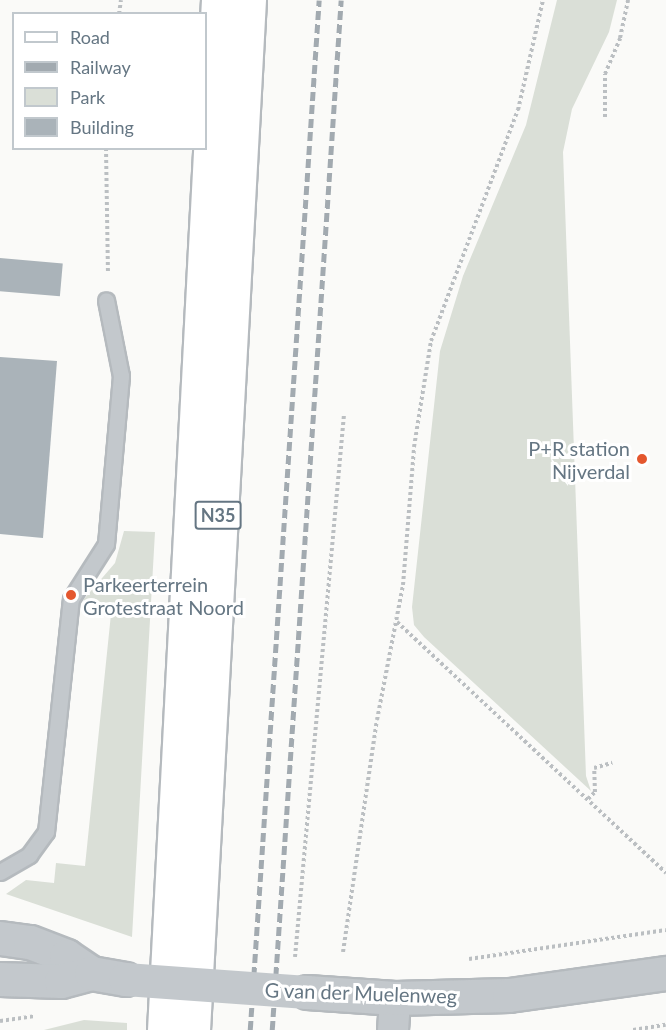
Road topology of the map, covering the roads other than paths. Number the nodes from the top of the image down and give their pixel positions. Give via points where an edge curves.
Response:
1 (218, 0) edge
2 (249, 0) edge
3 (106, 300) road end
4 (0, 872) edge
5 (0, 938) edge
6 (91, 973) junction
7 (666, 973) edge
8 (0, 979) edge
9 (394, 1014) edge
10 (164, 1030) edge
11 (193, 1030) edge

1 - 10 main road, N35
2 - 11 main road, N35
3 - 4 lane via 121,376 108,535 99,559 71,599 46,832 29,855
5 - 6 street, G van der Muelenweg via 30,942 66,956
6 - 8 street, G van der Muelenweg via 61,981
6 - 9 street, G van der Muelenweg, bridge via 125,979 300,981
7 - 9 street, G van der Muelenweg

